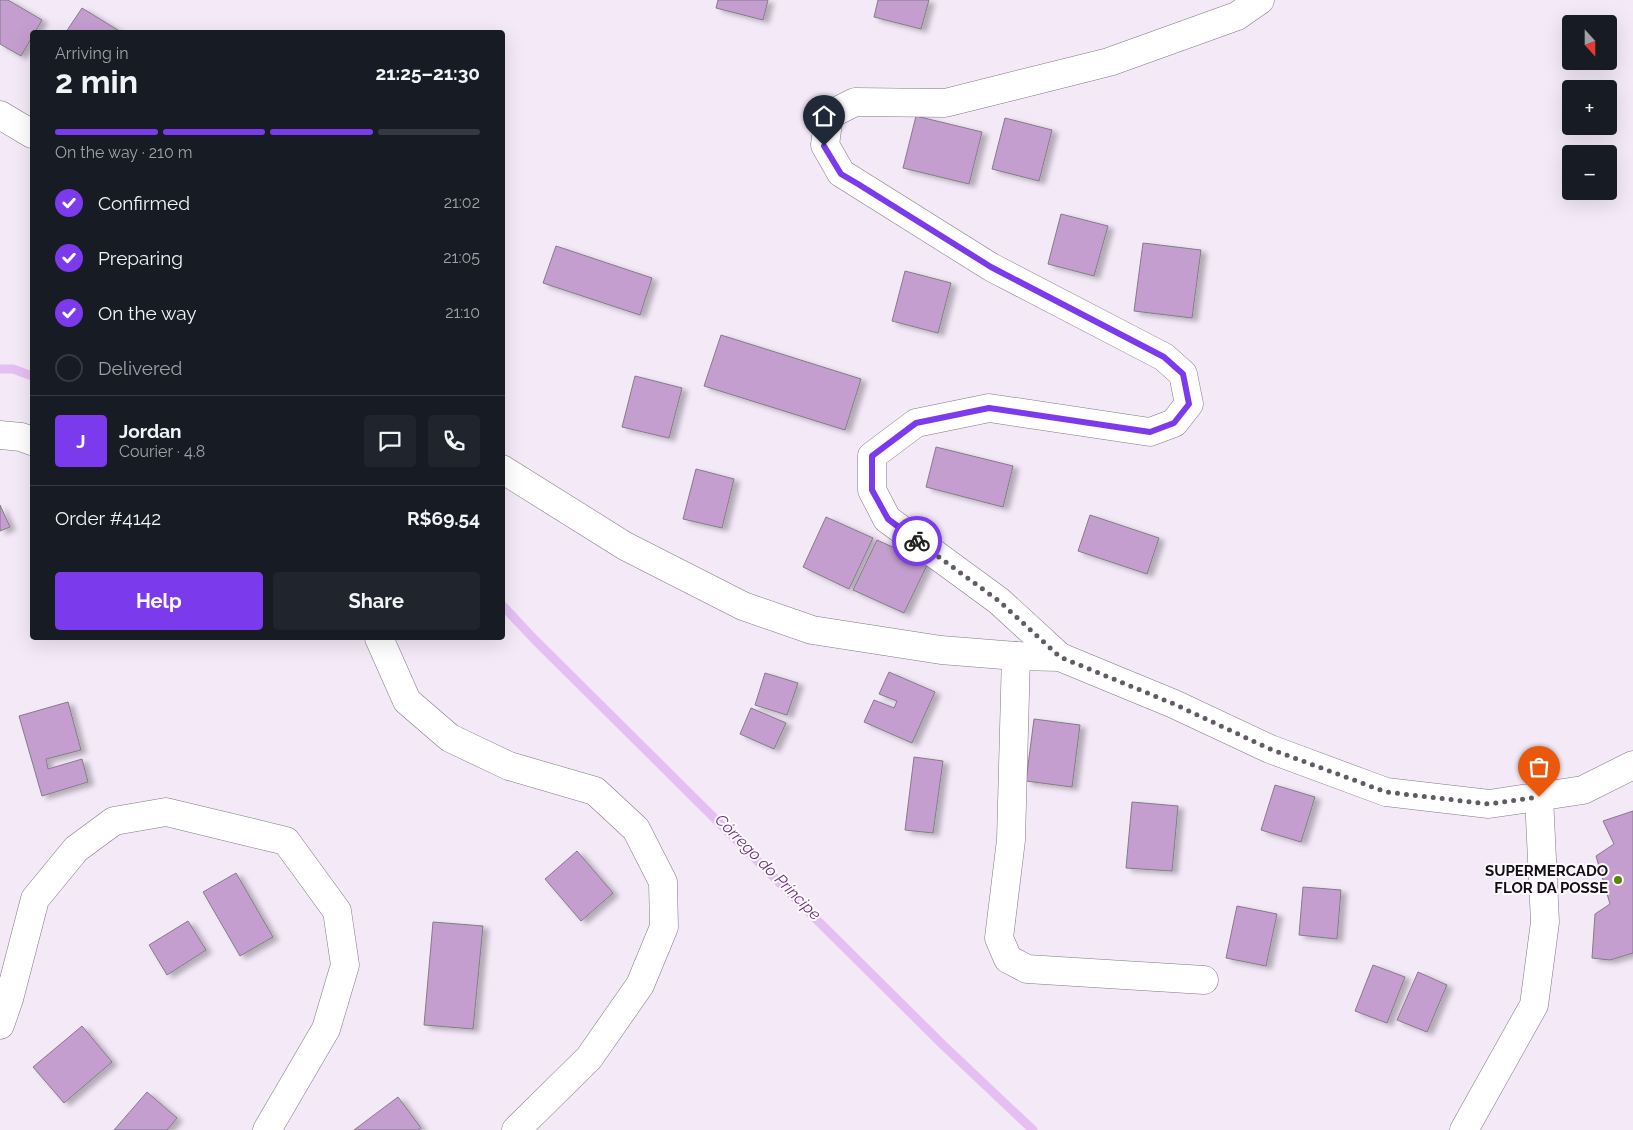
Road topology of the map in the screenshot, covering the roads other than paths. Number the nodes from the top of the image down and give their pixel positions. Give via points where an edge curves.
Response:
1 (1260, 0) edge
2 (0, 115) edge
3 (30, 133) edge
4 (0, 434) edge
5 (30, 440) edge
6 (505, 471) edge
7 (380, 640) edge
8 (1016, 656) junction
9 (1060, 657) junction
10 (1633, 765) edge
11 (1539, 797) junction
12 (1204, 980) dead end
13 (0, 1025) edge
14 (267, 1130) edge
15 (516, 1130) edge
16 (1464, 1130) edge

1 - 9 street via 1237,16 1109,62 945,103 855,102 829,115 824,146 841,174 991,267 1164,357 1183,374 1189,404 1174,423 1150,432 989,408 916,423 872,456 872,490 888,519 999,601
2 - 3 street
4 - 5 street
6 - 8 street via 625,546 743,606 812,630 941,650
7 - 15 street via 407,701 450,738 509,766 595,791 636,829 663,882 664,927 640,985 588,1058
8 - 9 street
8 - 12 street via 1011,840 999,938 1008,958 1027,969
9 - 11 street via 1174,704 1270,749 1386,792 1489,804
10 - 11 street via 1583,790
11 - 16 street via 1545,922 1534,1005
13 - 14 street via 10,999 35,899 76,849 114,821 166,812 286,840 337,911 345,965 326,1029

